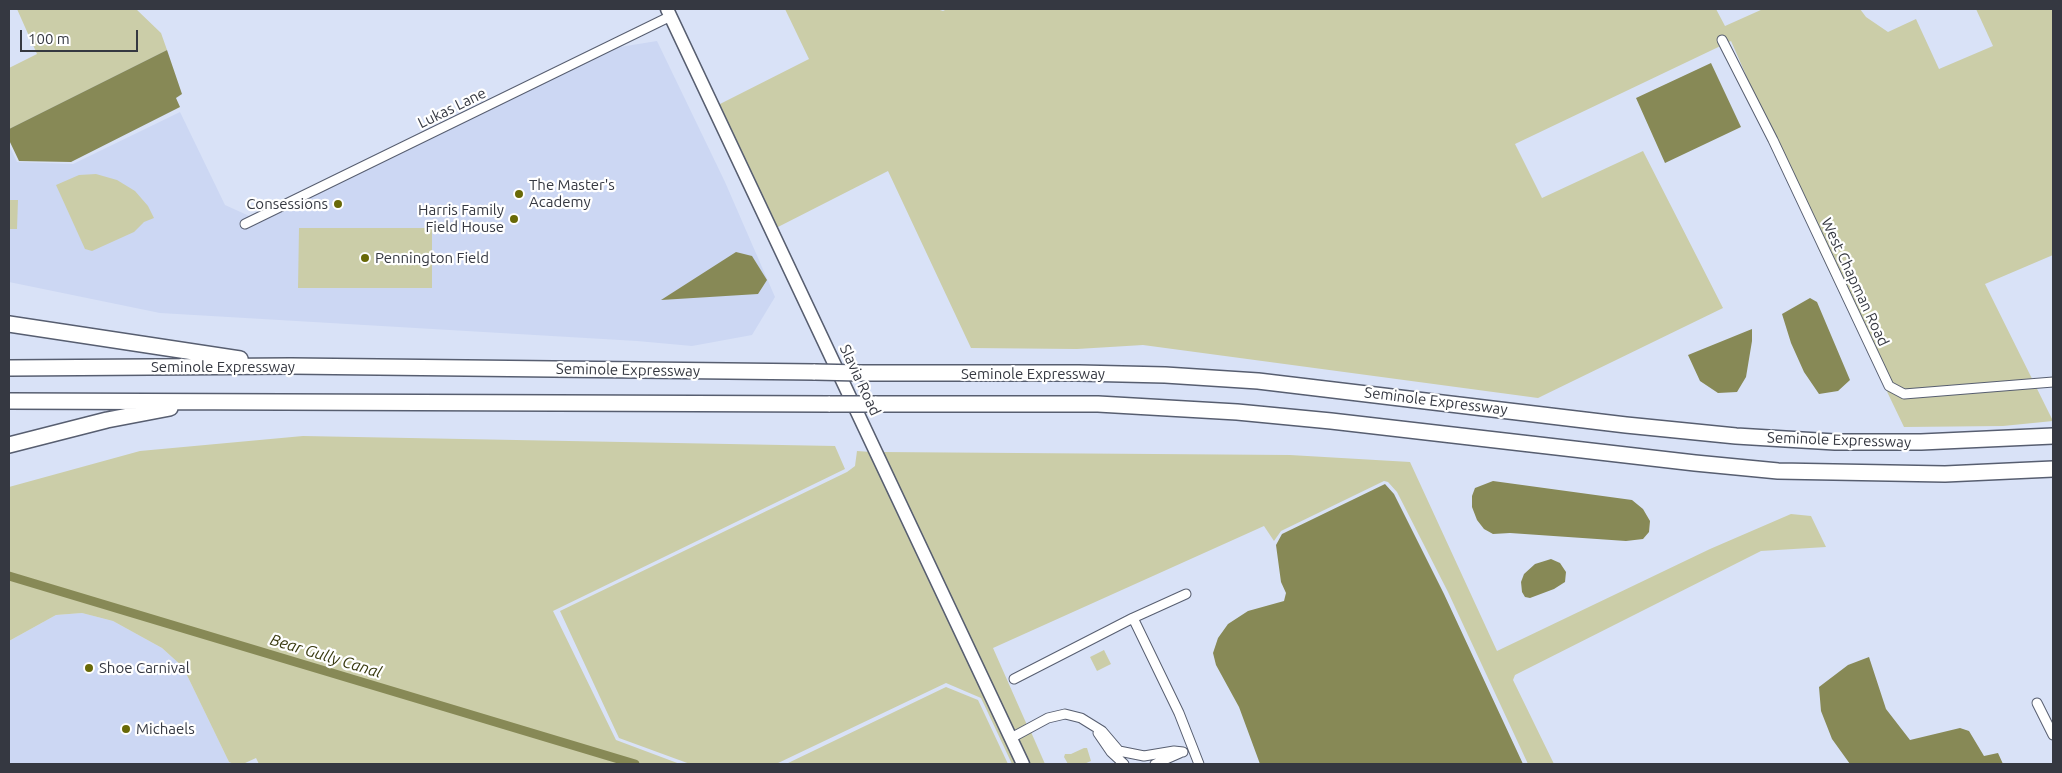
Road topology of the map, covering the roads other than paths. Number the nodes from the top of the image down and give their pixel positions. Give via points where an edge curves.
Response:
1 (669, 12) edge
2 (1722, 40) dead end
3 (246, 224) dead end
4 (9, 324) edge
5 (291, 366) junction
6 (9, 368) edge
7 (2053, 382) edge
8 (9, 401) edge
9 (218, 401) junction
10 (2053, 436) edge
11 (9, 446) edge
12 (2053, 469) edge
13 (1186, 594) dead end
14 (1133, 618) junction
15 (1014, 679) dead end
16 (2037, 703) dead end
17 (1092, 724) junction
18 (2053, 735) edge
19 (1011, 738) junction
20 (1192, 748) junction
21 (1182, 752) junction
22 (1023, 764) edge
23 (1124, 764) edge
24 (1155, 764) edge
25 (1199, 764) edge

1 - 3 street, Lukas Lane
1 - 19 street, Slavia Road
2 - 7 street, West Chapman Road via 1889,386 1904,394
4 - 5 highway
5 - 6 highway, Seminole Expressway
5 - 10 highway, Seminole Expressway, bridge via 1165,375 1258,381 1736,436 1922,442
8 - 9 highway, Seminole Expressway
9 - 11 highway via 106,420
9 - 12 highway, Seminole Expressway, bridge via 1098,404 1237,412 1778,470 1945,474
13 - 14 street
14 - 15 street
14 - 20 street via 1175,704
16 - 18 street
17 - 19 street via 1074,716 1056,716
17 - 21 street via 1119,751 1131,755
17 - 23 street via 1106,746
19 - 22 street, Slavia Road
20 - 21 street
20 - 25 street
21 - 24 street

